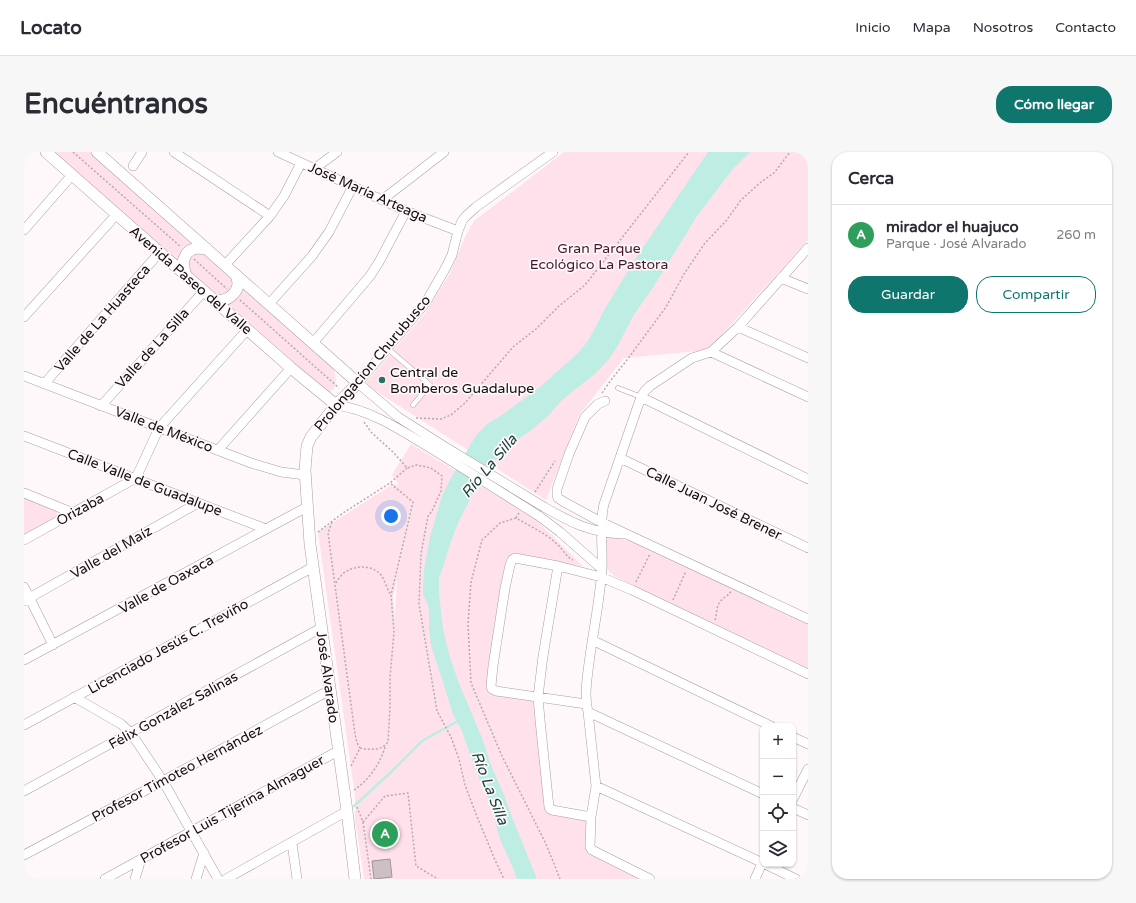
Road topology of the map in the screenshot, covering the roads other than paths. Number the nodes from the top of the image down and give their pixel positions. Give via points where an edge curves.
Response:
1 (97, 152) edge
2 (142, 152) edge
3 (174, 152) edge
4 (278, 152) edge
5 (337, 152) edge
6 (444, 152) edge
7 (554, 152) edge
8 (49, 153) edge
9 (301, 163) junction
10 (133, 166) dead end
11 (314, 169) junction
12 (72, 175) junction
13 (353, 186) junction
14 (382, 200) junction
15 (406, 211) junction
16 (117, 214) junction
17 (270, 216) junction
18 (24, 230) edge
19 (458, 231) junction
20 (808, 248) edge
21 (207, 249) junction
22 (160, 252) junction
23 (226, 265) junction
24 (185, 274) junction
25 (236, 275) junction
26 (781, 278) junction
27 (808, 290) edge
28 (204, 291) junction
29 (214, 300) junction
30 (269, 304) junction
31 (24, 317) edge
32 (738, 327) junction
33 (247, 330) junction
34 (313, 343) junction
35 (387, 348) junction
36 (711, 352) junction
37 (808, 358) edge
38 (291, 368) junction
39 (24, 376) edge
40 (358, 383) junction
41 (44, 384) junction
42 (618, 388) dead end
43 (641, 397) junction
44 (808, 397) edge
45 (605, 401) dead end
46 (336, 405) junction
47 (413, 405) dead end
48 (101, 406) junction
49 (160, 428) junction
50 (24, 436) edge
51 (439, 448) junction
52 (218, 450) junction
53 (620, 458) junction
54 (305, 475) junction
55 (136, 478) junction
56 (808, 479) edge
57 (24, 493) edge
58 (198, 502) junction
59 (307, 507) junction
60 (73, 513) junction
61 (601, 522) junction
62 (266, 529) junction
63 (602, 532) junction
64 (629, 535) junction
65 (24, 540) edge
66 (808, 548) edge
67 (558, 566) junction
68 (313, 567) junction
69 (601, 573) junction
70 (24, 587) edge
71 (27, 599) edge
72 (808, 619) edge
73 (321, 628) junction
74 (592, 640) junction
75 (53, 645) junction
76 (24, 660) edge
77 (808, 674) edge
78 (330, 690) junction
79 (74, 697) junction
80 (538, 697) junction
81 (587, 708) junction
82 (765, 723) edge
83 (24, 725) edge
84 (131, 733) junction
85 (796, 738) edge
86 (808, 744) edge
87 (338, 752) junction
88 (808, 768) edge
89 (163, 781) junction
90 (596, 786) junction
91 (24, 791) edge
92 (760, 793) edge
93 (795, 795) edge
94 (796, 809) edge
95 (347, 811) junction
96 (808, 815) edge
97 (591, 818) junction
98 (192, 831) junction
99 (292, 842) junction
100 (204, 853) junction
101 (24, 855) edge
102 (141, 859) junction
103 (760, 862) edge
104 (761, 867) edge
105 (771, 867) edge
106 (105, 879) edge
107 (135, 879) edge
108 (196, 879) edge
109 (218, 879) edge
110 (226, 879) edge
111 (297, 879) edge
112 (355, 879) edge
113 (650, 879) edge
114 (755, 879) edge
115 (796, 879) edge

1 - 21 street
2 - 10 street
3 - 17 street
4 - 9 street, José María Arteaga
5 - 11 street
6 - 14 street
7 - 19 street via 476,207 466,216
8 - 12 street, Avenida Paseo del Valle
9 - 11 street, José María Arteaga
9 - 17 street
11 - 13 street, José María Arteaga
12 - 16 street, Avenida Paseo del Valle
12 - 18 street
13 - 14 street, José María Arteaga
13 - 30 street via 329,232
14 - 15 street, José María Arteaga
15 - 19 street, José María Arteaga
15 - 34 street via 370,276
16 - 22 street, Avenida Paseo del Valle
16 - 31 street
17 - 23 street
19 - 35 street, Prolongacíon Churubusco via 452,255 426,302
20 - 26 street
21 - 23 street
21 - 24 street via 197,248 187,253 183,261
22 - 24 street, Avenida Paseo del Valle
22 - 41 street, Valle de La Huasteca
23 - 25 street
24 - 28 street, Avenida Paseo del Valle
25 - 29 street via 238,284 234,294 227,299
25 - 30 street
26 - 27 street
26 - 32 street
28 - 29 street, Avenida Paseo del Valle
28 - 48 street, Valle de La Silla
29 - 33 street, Avenida Paseo del Valle
30 - 34 street
32 - 36 street
32 - 37 street
33 - 38 street, Avenida Paseo del Valle
33 - 49 street
34 - 40 street
35 - 40 street, Prolongacíon Churubusco
35 - 47 lane via 430,385
36 - 43 street via 692,358 650,386
36 - 44 street
38 - 46 street, Avenida Paseo del Valle
38 - 52 street
39 - 41 street, Valle de México
40 - 46 street, Prolongacíon Churubusco
40 - 51 street
41 - 48 street, Valle de México
42 - 43 lane
43 - 53 street
43 - 56 street
45 - 61 street via 598,404 585,417 556,492 561,500
46 - 51 street via 352,408 381,420
46 - 54 street, Prolongacíon Churubusco via 309,441
48 - 49 street, Valle de México
49 - 52 street, Valle de México
49 - 55 street
50 - 55 street, Calle Valle de Guadalupe
51 - 63 street, bridge via 578,525
51 - 69 street, bridge via 560,532
52 - 54 street, Valle de México via 281,472
53 - 61 street via 606,495
53 - 66 street, Calle Juan José Brener
54 - 59 street, José Alvarado
55 - 58 street, Calle Valle de Guadalupe
55 - 60 street, Orizaba
57 - 60 street
58 - 62 street, Calle Valle de Guadalupe
58 - 71 street, Valle del Maíz
59 - 62 street, Valle de Oaxaca
59 - 68 street, José Alvarado
60 - 65 street, Orizaba
61 - 63 street
61 - 64 street
62 - 75 street, Valle de Oaxaca
63 - 64 street
63 - 69 street
64 - 72 street
67 - 69 street
67 - 80 street
67 - 80 street via 514,558 505,588 493,666 492,689
68 - 73 street, José Alvarado
68 - 79 street, Licenciado Jesús C. Treviño
69 - 74 street
69 - 77 street
70 - 71 street
71 - 75 street
73 - 78 street, José Alvarado
73 - 84 street, Félix González Salinas
74 - 81 street
74 - 82 street
75 - 76 street, Valle de Oaxaca
78 - 87 street, José Alvarado
78 - 89 street, Profesor Timoteo Hernández
79 - 83 street, Licenciado Jesús C. Treviño
79 - 84 street via 121,724
80 - 81 street
80 - 97 street via 550,809
81 - 90 street
81 - 92 street
84 - 89 street
84 - 91 street, Félix González Salinas
85 - 86 street
87 - 95 street, José Alvarado
87 - 98 street, Profesor Luis Tijerina Almaguer
88 - 93 street
89 - 98 street
89 - 101 street, Profesor Timoteo Hernández
90 - 97 street
90 - 103 street
94 - 96 street
95 - 99 street
95 - 112 street, José Alvarado
97 - 113 street via 591,849
98 - 100 street
98 - 102 street, Profesor Luis Tijerina Almaguer
99 - 110 street
99 - 111 street
100 - 108 street
100 - 109 street
102 - 106 street, Profesor Luis Tijerina Almaguer
102 - 107 street
104 - 114 street
105 - 115 street

